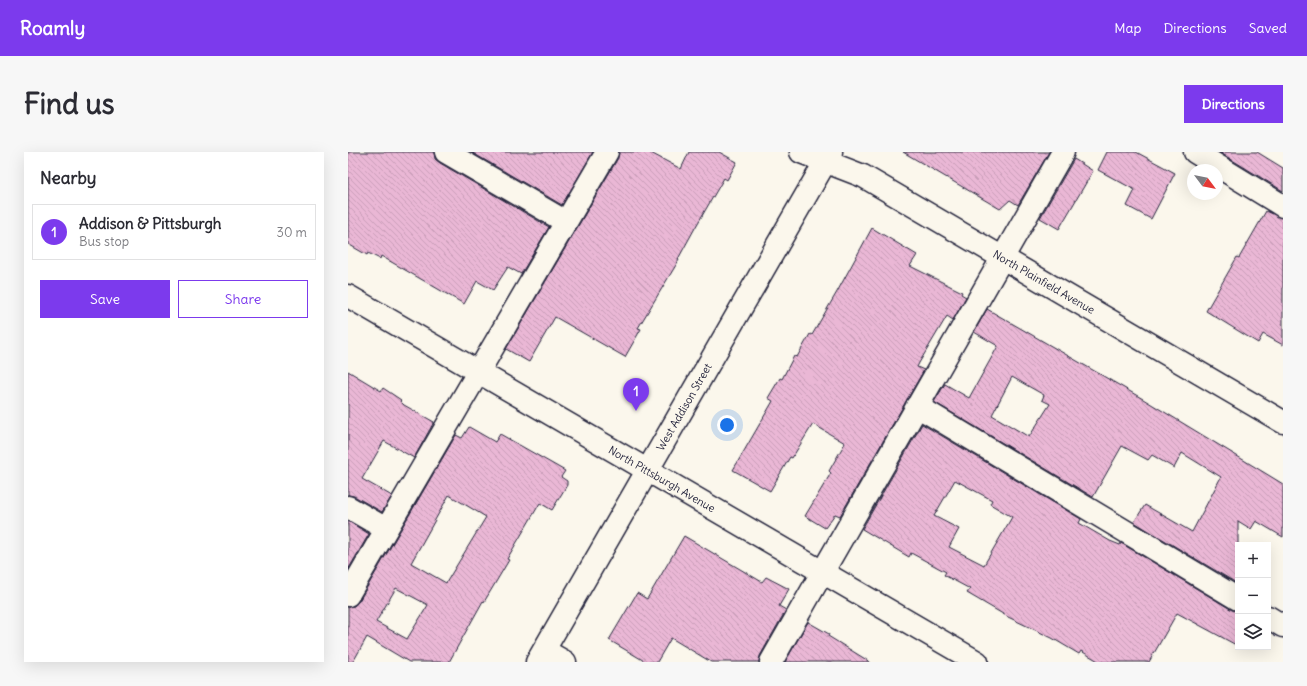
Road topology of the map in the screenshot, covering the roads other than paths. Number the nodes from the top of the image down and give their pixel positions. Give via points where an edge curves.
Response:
1 (446, 152) edge
2 (607, 152) edge
3 (801, 152) edge
4 (1063, 152) edge
5 (1194, 152) edge
6 (828, 157) edge
7 (1283, 206) edge
8 (566, 222) junction
9 (1003, 258) junction
10 (348, 296) edge
11 (478, 371) junction
12 (917, 406) junction
13 (1283, 422) edge
14 (648, 470) junction
15 (348, 507) edge
16 (386, 529) junction
17 (822, 572) junction
18 (348, 595) edge
19 (1235, 597) edge
20 (1271, 619) edge
21 (1283, 626) edge
22 (541, 656) edge
23 (565, 662) edge
24 (771, 662) edge
25 (977, 662) edge

1 - 8 street
2 - 8 street
3 - 6 street, North Plainfield Avenue
4 - 9 street
5 - 7 street
6 - 9 street, North Plainfield Avenue
6 - 14 street, West Addison Street
8 - 11 street
9 - 12 street
9 - 13 street, North Plainfield Avenue
10 - 11 street, North Pittsburgh Avenue
11 - 14 street, North Pittsburgh Avenue
11 - 16 street
12 - 17 street
12 - 19 street
14 - 17 street, North Pittsburgh Avenue
14 - 22 street, West Addison Street
15 - 16 street
16 - 18 street
17 - 24 street
17 - 25 street, North Pittsburgh Avenue
20 - 21 street
22 - 23 street

